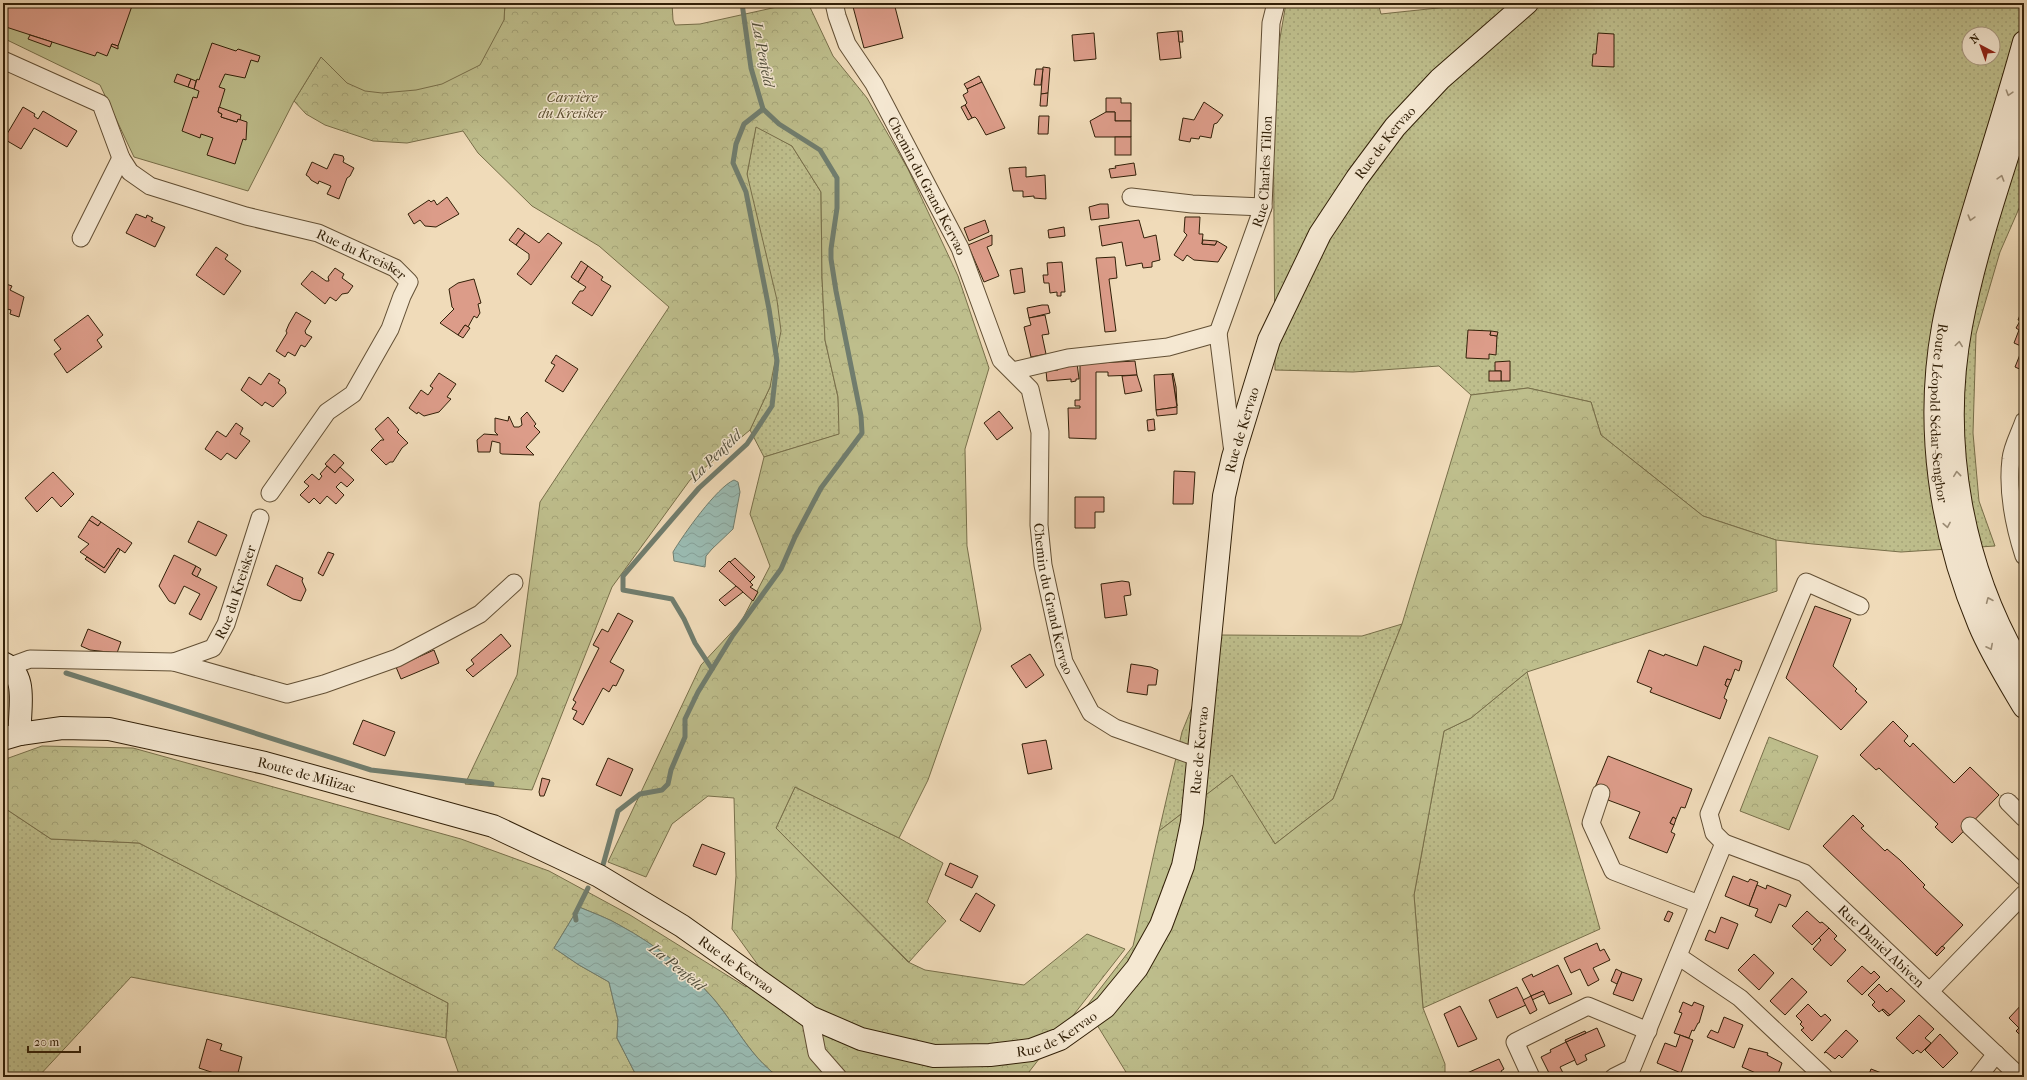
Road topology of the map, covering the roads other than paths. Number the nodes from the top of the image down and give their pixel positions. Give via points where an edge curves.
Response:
1 (834, 3) edge
2 (1276, 3) edge
3 (1527, 3) edge
4 (2024, 42) edge
5 (3, 60) edge
6 (2024, 104) edge
7 (121, 158) junction
8 (1131, 197) dead end
9 (1263, 207) junction
10 (82, 238) dead end
11 (1218, 333) junction
12 (1013, 371) junction
13 (2024, 421) edge
14 (1233, 457) junction
15 (270, 493) dead end
16 (2017, 494) edge
17 (260, 518) dead end
18 (2024, 556) edge
19 (514, 583) dead end
20 (1860, 606) dead end
21 (174, 662) junction
22 (7, 665) edge
23 (2024, 672) edge
24 (2024, 707) edge
25 (12, 737) edge
26 (1197, 757) junction
27 (1601, 793) dead end
28 (2008, 802) dead end
29 (2024, 818) edge
30 (1970, 826) dead end
31 (1724, 843) junction
32 (599, 876) joint
33 (2024, 877) edge
34 (2024, 894) edge
35 (1699, 904) junction
36 (1678, 956) junction
37 (1930, 991) junction
38 (810, 1017) junction
39 (1648, 1031) junction
40 (1996, 1054) junction
41 (838, 1077) edge
42 (1531, 1077) edge
43 (1614, 1077) edge
44 (1824, 1077) edge
45 (1978, 1077) edge
46 (2020, 1077) edge

1 - 12 street, Chemin du Grand Kervao via 847,44 874,84 960,248 1001,360
2 - 9 street, Rue Charles Tillon via 1271,24
3 - 14 main road, Rue de Kervao via 1440,80 1395,127 1320,234 1269,340
4 -> 24 main road, Route Léopold Sédar-Senghor via 1951,287 1938,358 1936,406 1940,482 1948,534 1980,626 2002,671
5 - 7 street, Rue du Kreisker via 101,104
23 -> 6 main road, Route Léopold Sédar-Senghor via 1979,576 1959,490 1954,449 1957,355 1968,291
7 - 10 street
7 - 15 street, Rue du Kreisker via 130,172 150,186 246,216 318,233 395,268 409,282 390,329 353,394 327,412
8 - 9 street via 1192,204
9 - 11 street, Rue Charles Tillon
11 - 12 street via 1168,347 1068,358
11 - 14 street
12 - 26 street, Chemin du Grand Kervao via 1030,389 1040,432 1039,525 1043,565 1064,662 1091,712 1115,728
13 - 16 street via 2010,458
14 - 26 main road, Rue de Kervao via 1224,496
16 - 18 street via 2016,530
17 - 21 street, Rue du Kreisker via 226,624 213,648
19 - 21 street via 480,614 397,658 324,684 287,694
20 - 31 street via 1806,582 1709,814 1714,833
21 - 22 street via 30,659
22 - 25 main road via 18,675 20,686
25 - 32 main road, Route de Milizac via 62,728 109,729 265,763 493,826
26 - 38 main road, Rue de Kervao via 1192,822 1183,866 1161,925 1137,968 1105,1007 1060,1039 1031,1050 990,1055 934,1056 861,1039
27 - 35 street via 1591,823 1612,871
28 - 29 street
30 - 33 street
31 - 35 street
31 - 37 street, Rue Daniel Abiven via 1804,873
32 - 38 main road, Rue de Kervao via 682,926
34 - 37 street
35 - 36 street
36 - 39 street
36 - 44 street via 1740,998
37 - 40 street, Rue Daniel Abiven
38 - 41 street via 817,1053
39 - 42 street via 1588,1006 1515,1042
39 - 43 street via 1632,1068
40 - 45 street
40 - 46 street, Rue Daniel Abiven

